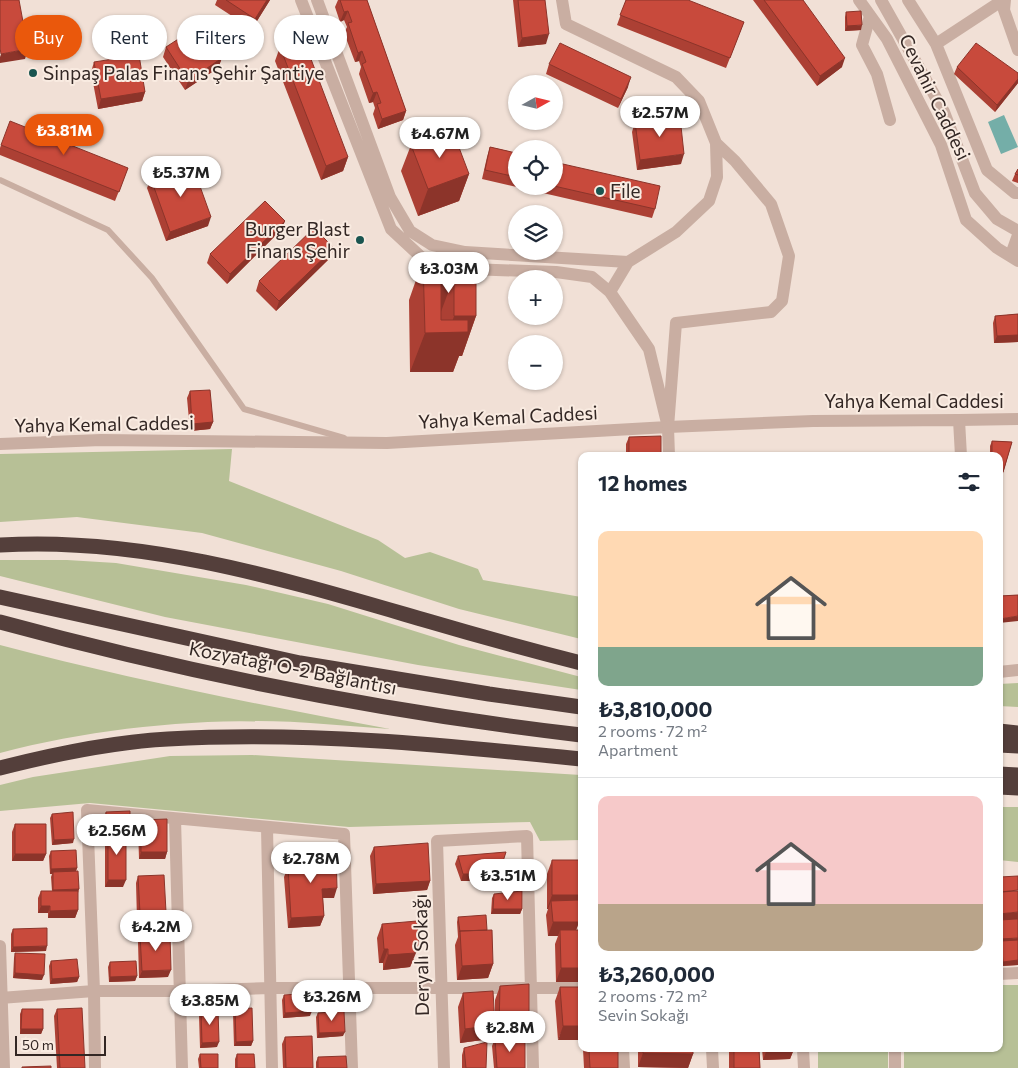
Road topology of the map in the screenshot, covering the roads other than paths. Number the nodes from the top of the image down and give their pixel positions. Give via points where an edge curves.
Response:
1 (301, 0) edge
2 (317, 0) edge
3 (562, 0) edge
4 (859, 0) edge
5 (881, 0) edge
6 (908, 0) edge
7 (1004, 0) edge
8 (870, 16) junction
9 (936, 44) junction
10 (1018, 50) edge
11 (890, 120) dead end
12 (716, 143) junction
13 (0, 180) edge
14 (1018, 193) edge
15 (1018, 233) edge
16 (1018, 260) edge
17 (628, 262) junction
18 (610, 292) junction
19 (1018, 419) edge
20 (959, 420) junction
21 (668, 427) junction
22 (358, 442) junction
23 (0, 444) edge
24 (669, 452) edge
25 (961, 452) edge
26 (0, 545) edge
27 (0, 590) edge
28 (0, 597) edge
29 (86, 616) junction
30 (0, 622) edge
31 (578, 663) edge
32 (1018, 670) edge
33 (1003, 672) edge
34 (578, 707) edge
35 (1003, 731) edge
36 (1018, 733) edge
37 (578, 735) edge
38 (1003, 745) edge
39 (1018, 746) edge
40 (578, 759) edge
41 (0, 768) edge
42 (1003, 774) edge
43 (1018, 775) edge
44 (1003, 787) edge
45 (1018, 788) edge
46 (175, 819) junction
47 (266, 828) junction
48 (0, 946) edge
49 (1018, 973) edge
50 (1003, 974) edge
51 (270, 988) junction
52 (531, 988) junction
53 (578, 988) edge
54 (350, 989) junction
55 (440, 989) junction
56 (94, 992) junction
57 (181, 992) junction
58 (1, 998) edge
59 (624, 1052) edge
60 (712, 1052) edge
61 (803, 1052) edge
62 (895, 1052) edge
63 (4, 1068) edge
64 (95, 1068) edge
65 (182, 1068) edge
66 (272, 1068) edge
67 (352, 1068) edge
68 (444, 1068) edge
69 (534, 1068) edge
70 (624, 1068) edge
71 (712, 1068) edge
72 (804, 1068) edge
73 (895, 1068) edge

1 - 18 street via 391,229 421,257 468,269 556,272 592,277
2 - 17 street via 390,197 410,231 432,245 465,252
3 - 12 street via 566,24 676,77 699,101
4 - 8 street, Cevahir Caddesi
5 - 15 street, Cevahir Caddesi via 944,112 975,193 997,219
6 - 9 street
7 - 9 street
7 - 10 street via 1004,10
8 - 11 street via 862,45 877,74
8 - 16 street, Cevahir Caddesi via 887,39 941,145 966,220 997,248
9 - 14 street via 987,170
12 - 17 street via 717,177 709,201 676,232
12 - 21 street via 736,161 771,204 789,256 782,301 771,312 676,323
13 - 22 lane via 108,230 152,278 244,409
15 - 16 street, Cevahir Caddesi via 1014,249
17 - 18 street
18 - 21 street via 649,349
19 - 20 street, Yahya Kemal Caddesi
20 - 21 street, Yahya Kemal Caddesi via 813,421
20 - 25 street
21 - 22 street, Yahya Kemal Caddesi
21 - 24 street
22 - 23 street, Yahya Kemal Caddesi via 101,440
26 - 31 highway via 109,549 243,570
27 - 29 highway
28 - 29 highway, Kozyatağı O-2 Bağlantısı
29 - 34 highway, Kozyatağı O-2 Bağlantısı via 300,663
30 - 37 highway, Kozyatağı O-2 Bağlantısı via 104,650 299,693 478,723
32 - 33 street
35 - 36 highway
38 - 39 highway
40 - 41 highway via 266,736 166,739 78,750
42 - 43 highway
44 - 45 highway
46 - 47 street
46 - 56 street via 87,810
46 - 57 street
47 - 51 street
47 - 54 street via 344,834
48 - 58 street
49 - 50 street
51 - 54 street
51 - 57 street
51 - 66 street
52 - 53 street
52 - 55 street
52 - 55 street, Deryalı Sokağı via 527,836 438,841
52 - 69 street
54 - 55 street
54 - 67 street
55 - 68 street, Deryalı Sokağı
56 - 57 street
56 - 58 street
56 - 64 street
57 - 65 street
58 - 63 street
59 - 70 street
60 - 71 street
61 - 72 street
62 - 73 street

